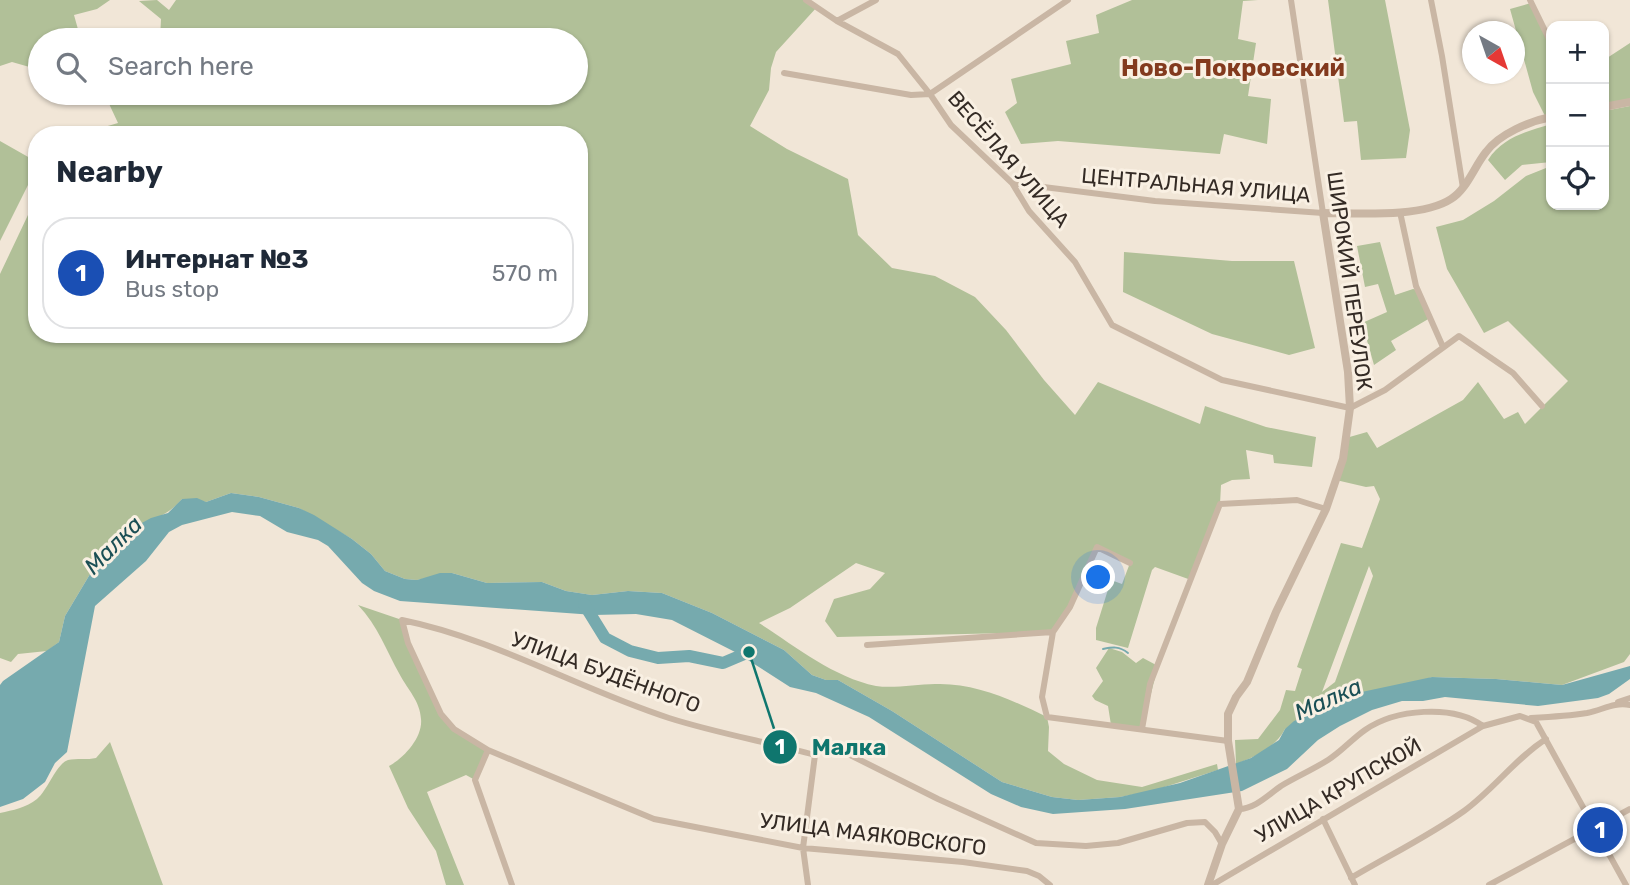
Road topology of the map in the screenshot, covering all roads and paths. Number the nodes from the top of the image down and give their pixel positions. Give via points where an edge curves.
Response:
1 (806, 0) edge
2 (877, 0) edge
3 (1068, 0) edge
4 (1291, 0) edge
5 (1431, 0) edge
6 (1530, 0) edge
7 (837, 21) junction
8 (1546, 33) edge
9 (784, 73) dead end
10 (930, 94) junction
11 (1630, 102) edge
12 (1609, 106) edge
13 (1546, 119) edge
14 (1012, 183) junction
15 (1463, 188) junction
16 (1399, 212) junction
17 (1323, 213) junction
18 (1443, 347) junction
19 (1542, 406) dead end
20 (1350, 408) junction
21 (1326, 509) junction
22 (1130, 563) dead end
23 (402, 620) joint
24 (1053, 632) junction
25 (867, 645) dead end
26 (1630, 698) edge
27 (1616, 703) junction
28 (1630, 705) edge
29 (1529, 718) junction
30 (1483, 726) junction
31 (1142, 729) junction
32 (1546, 739) junction
33 (1228, 741) junction
34 (488, 750) junction
35 (815, 755) junction
36 (1630, 808) edge
37 (1239, 809) junction
38 (1322, 819) junction
39 (1594, 827) junction
40 (1222, 844) junction
41 (803, 848) junction
42 (1353, 882) edge
43 (512, 885) edge
44 (808, 885) edge
45 (1050, 885) edge
46 (1210, 885) edge
47 (1489, 885) edge
48 (1626, 885) edge

1 - 7 street, ВЕСЁЛАЯ УЛИЦА
2 - 7 street
3 - 10 street
4 - 17 street, ШИРОКИЙ ПЕРЕУЛОК
5 - 15 street
6 - 8 street
7 - 10 street, ВЕСЁЛАЯ УЛИЦА via 898,54
9 - 10 street, ВЕСЁЛАЯ УЛИЦА via 911,95
10 - 14 street, ВЕСЁЛАЯ УЛИЦА via 951,125
11 - 12 street
13 - 15 street, ЦЕНТРАЛЬНАЯ УЛИЦА via 1491,146
14 - 17 street, ЦЕНТРАЛЬНАЯ УЛИЦА via 1155,201
14 - 20 street, ВЕСЁЛАЯ УЛИЦА via 1028,211 1076,262 1112,325 1222,380
15 - 16 street, ЦЕНТРАЛЬНАЯ УЛИЦА via 1448,201
16 - 17 street, ЦЕНТРАЛЬНАЯ УЛИЦА
16 - 18 street via 1416,286
17 - 20 street, ШИРОКИЙ ПЕРЕУЛОК via 1344,337
18 - 19 street via 1459,336 1513,373
18 - 20 street via 1385,390
20 - 21 street, ШИРОКИЙ ПЕРЕУЛОК via 1343,459
21 - 31 street via 1297,500 1220,504 1150,684
21 - 33 street, ШИРОКИЙ ПЕРЕУЛОК via 1228,714
22 - 24 street via 1097,547 1070,607
23 - 34 street, УЛИЦА МАЯКОВСКОГО via 440,715
23 - 35 street, УЛИЦА БУДЁННОГО via 476,642 669,718
24 - 25 street
24 - 31 street via 1042,697 1047,717
26 - 27 street, УЛИЦА КРУПСКОЙ
27 - 28 street
27 - 29 street, УЛИЦА КРУПСКОЙ via 1593,712
29 - 30 street, УЛИЦА КРУПСКОЙ via 1520,716
29 - 32 street
30 - 37 street via 1453,713 1387,719 1248,809
30 - 38 street, УЛИЦА КРУПСКОЙ
31 - 33 street
32 - 39 street
32 - 42 street via 1525,752 1462,812
33 - 37 street, ШИРОКИЙ ПЕРЕУЛОК
34 - 41 street, УЛИЦА МАЯКОВСКОГО via 654,819
34 - 43 street via 475,780
35 - 40 street, УЛИЦА БУДЁННОГО via 823,745 836,748 1036,843 1118,843 1161,829 1205,822
35 - 41 street
36 - 39 street
37 - 40 street
38 - 42 street
38 - 46 street, УЛИЦА КРУПСКОЙ
39 - 47 street
39 - 48 street
40 - 46 street
41 - 44 street
41 - 45 street, УЛИЦА МАЯКОВСКОГО via 1027,871

